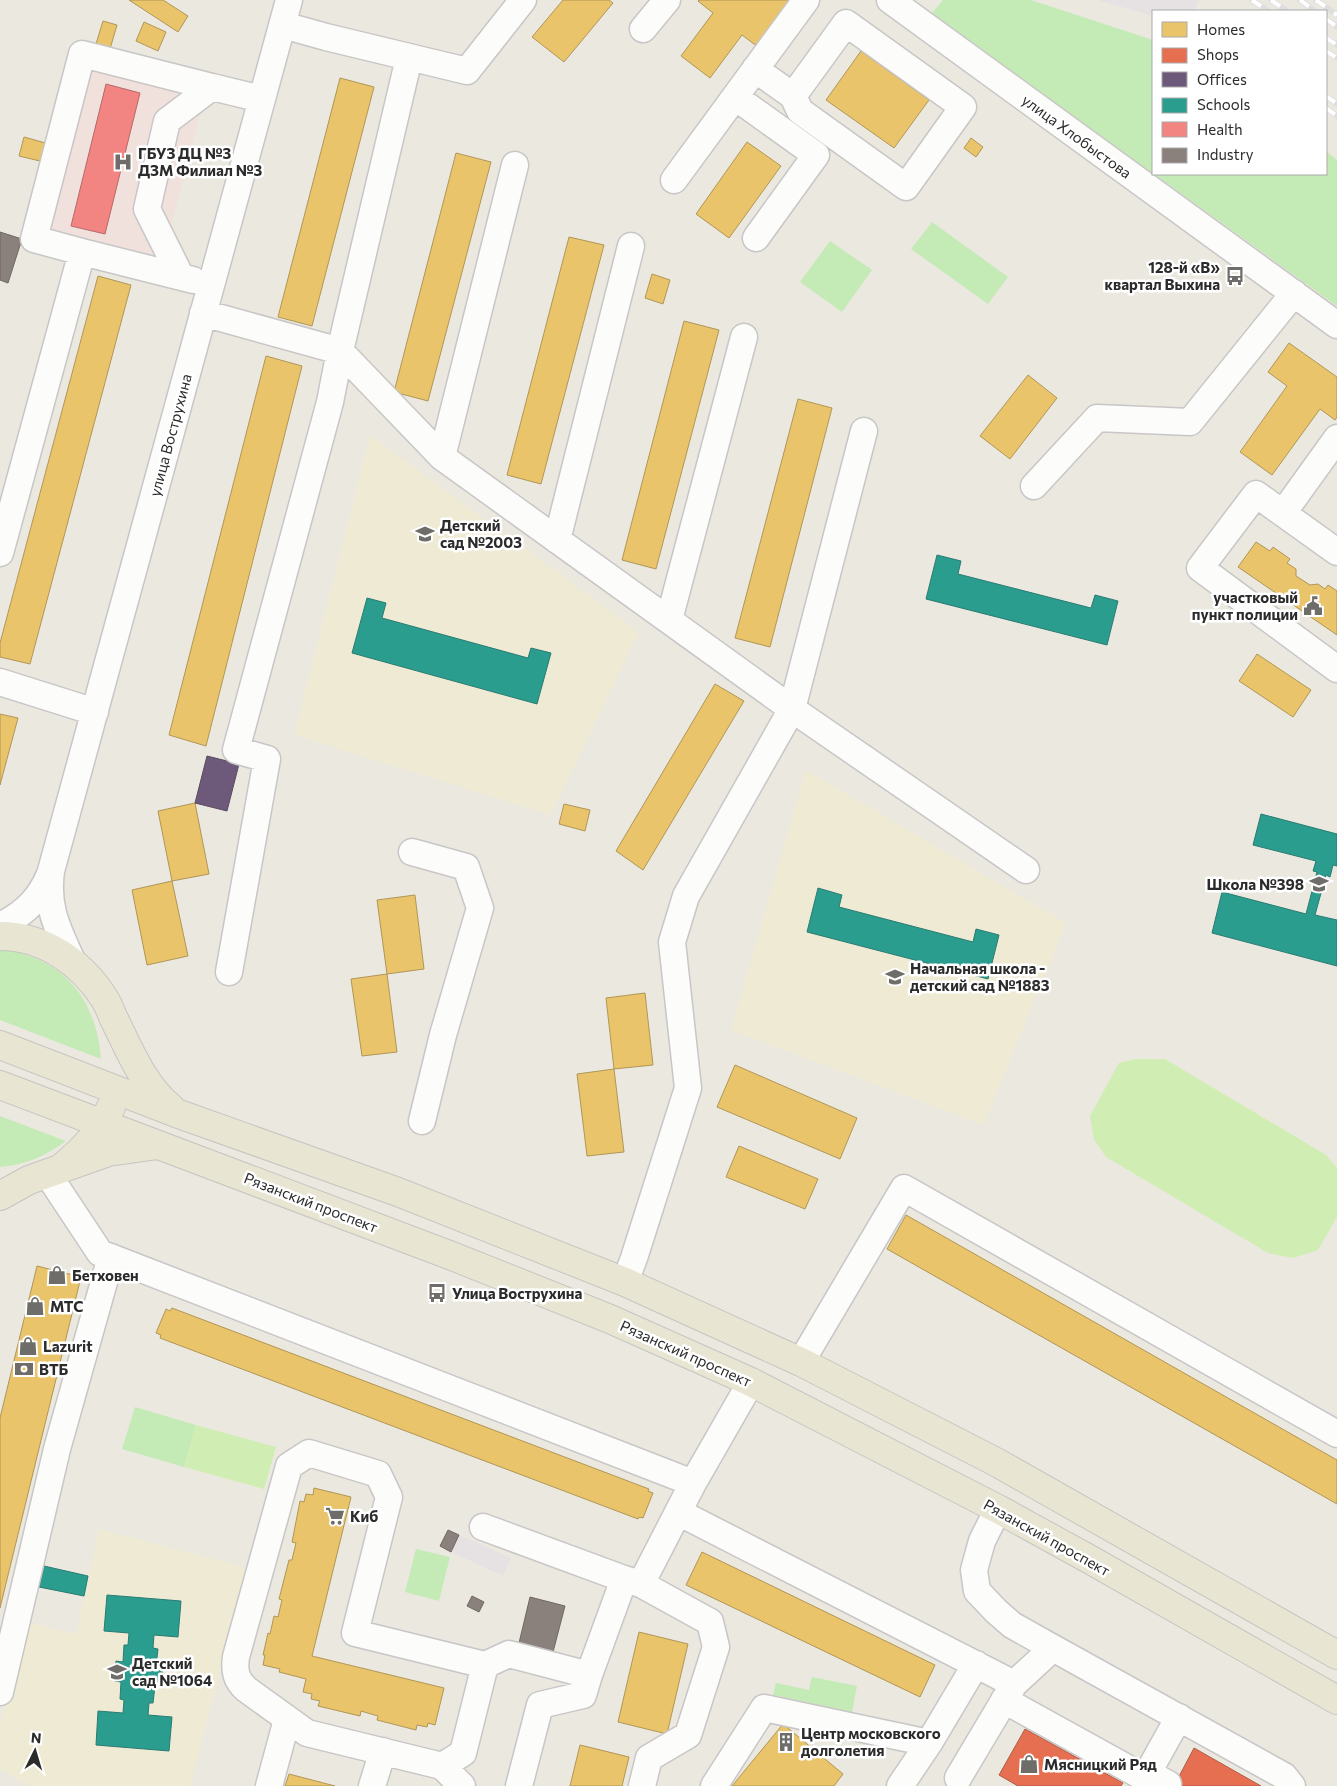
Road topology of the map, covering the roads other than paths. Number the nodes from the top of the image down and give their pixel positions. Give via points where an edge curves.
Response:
1 (289, 0) edge
2 (523, 0) edge
3 (667, 0) edge
4 (806, 0) edge
5 (890, 0) edge
6 (283, 25) junction
7 (643, 29) dead end
8 (409, 58) junction
9 (755, 69) junction
10 (212, 87) junction
11 (793, 96) junction
12 (735, 97) junction
13 (262, 100) junction
14 (515, 165) dead end
15 (674, 180) dead end
16 (756, 238) dead end
17 (631, 246) dead end
18 (82, 252) junction
19 (181, 277) junction
20 (211, 285) junction
21 (1294, 293) junction
22 (203, 313) junction
23 (1337, 325) edge
24 (744, 337) dead end
25 (340, 351) junction
26 (864, 431) dead end
27 (1337, 438) edge
28 (442, 457) junction
29 (1034, 486) dead end
30 (1283, 513) junction
31 (557, 540) junction
32 (1337, 552) edge
33 (0, 553) edge
34 (668, 620) junction
35 (1337, 668) edge
36 (0, 682) edge
37 (792, 709) junction
38 (94, 712) junction
39 (412, 852) dead end
40 (1026, 870) dead end
41 (51, 871) junction
42 (0, 926) edge
43 (0, 936) edge
44 (73, 963) junction
45 (229, 972) dead end
46 (114, 1018) junction
47 (0, 1045) edge
48 (0, 1085) edge
49 (118, 1091) junction
50 (176, 1113) junction
51 (422, 1121) dead end
52 (104, 1123) junction
53 (160, 1145) junction
54 (45, 1174) junction
55 (0, 1184) edge
56 (0, 1196) edge
57 (111, 1257) junction
58 (625, 1282) junction
59 (801, 1362) junction
60 (751, 1382) junction
61 (1337, 1434) edge
62 (693, 1483) junction
63 (998, 1509) junction
64 (678, 1512) junction
65 (483, 1527) dead end
66 (632, 1581) junction
67 (1053, 1648) junction
68 (1337, 1655) edge
69 (976, 1664) junction
70 (484, 1665) junction
71 (589, 1675) junction
72 (0, 1692) edge
73 (1009, 1692) junction
74 (1337, 1700) edge
75 (1179, 1718) junction
76 (285, 1728) dead end
77 (928, 1743) junction
78 (383, 1752) junction
79 (442, 1766) junction
80 (958, 1778) dead end
81 (1151, 1780) edge
82 (269, 1786) edge
83 (372, 1786) edge
84 (462, 1786) edge
85 (519, 1786) edge
86 (642, 1786) edge
87 (714, 1786) edge
88 (900, 1786) edge
89 (1292, 1786) edge

1 - 6 street, улица Вострухина
2 - 8 street via 468,71
3 - 7 street
4 - 9 street
5 - 21 street, улица Хлобыстова
6 - 8 street
6 - 13 street, улица Вострухина
8 - 25 street
9 - 11 street
9 - 12 street
10 - 13 street
10 - 18 street via 82,54 34,239
10 - 19 street via 167,121 147,209
11 - 11 street via 800,111 906,187 963,107 846,23
12 - 15 street
12 - 16 street via 816,156
13 - 20 street, улица Вострухина
14 - 28 street
17 - 31 street
18 - 19 street
18 - 33 street
19 - 20 street
20 - 22 street, улица Вострухина
21 - 23 street, улица Хлобыстова
21 - 29 street via 1190,422 1097,418
22 - 25 street
22 - 38 street, улица Вострухина
24 - 34 street
25 - 28 street
25 - 45 street via 330,402 236,750 267,759
26 - 37 street
27 - 30 street
28 - 31 street
30 - 32 street
30 - 35 street via 1256,494 1200,568
31 - 34 street
34 - 37 street
36 - 38 street
37 - 40 street
37 - 58 street via 686,896 672,942 688,1088
38 - 41 street, улица Вострухина
39 - 51 street via 466,867 480,908
41 - 42 street, улица Вострухина via 45,886 26,910
41 - 44 street, улица Вострухина via 52,915
43 - 44 main road via 24,938 44,945
44 - 46 main road via 105,999
46 - 49 main road via 121,1056
46 - 50 main road via 142,1075 161,1100
47 - 49 main road
48 - 52 main road, Рязанский проспект
49 - 50 main road
49 - 52 main road
50 - 58 main road via 398,1192
52 - 53 main road, Рязанский проспект
52 - 54 main road via 82,1152
53 - 54 main road via 108,1152
53 - 60 main road, Рязанский проспект via 610,1318
54 - 55 main road
54 - 56 main road
54 - 57 street via 100,1253
57 - 62 street
57 - 72 street via 57,1449
58 - 59 main road
59 - 61 street via 904,1188
59 - 68 main road via 996,1462
60 - 62 street
60 - 63 main road, Рязанский проспект
62 - 64 street
63 - 67 street via 982,1541 974,1570 977,1591 1012,1625
63 - 74 main road, Рязанский проспект
64 - 66 street
64 - 69 street
65 - 66 street
66 - 71 street
66 - 86 street via 710,1622 716,1647 688,1735 649,1758
67 - 73 street
67 - 75 street
69 - 73 street
69 - 77 street
70 - 71 street via 510,1654
70 - 78 street via 355,1633 389,1497 378,1474 308,1453 289,1466 236,1657 238,1682 307,1733
70 - 79 street via 463,1753
71 - 85 street via 583,1695 540,1705
73 - 80 street
73 - 81 street via 1087,1754
75 - 81 street
75 - 89 street via 1284,1776
76 - 82 street
77 - 87 street via 764,1708
77 - 88 street
78 - 79 street
78 - 83 street
79 - 84 street

